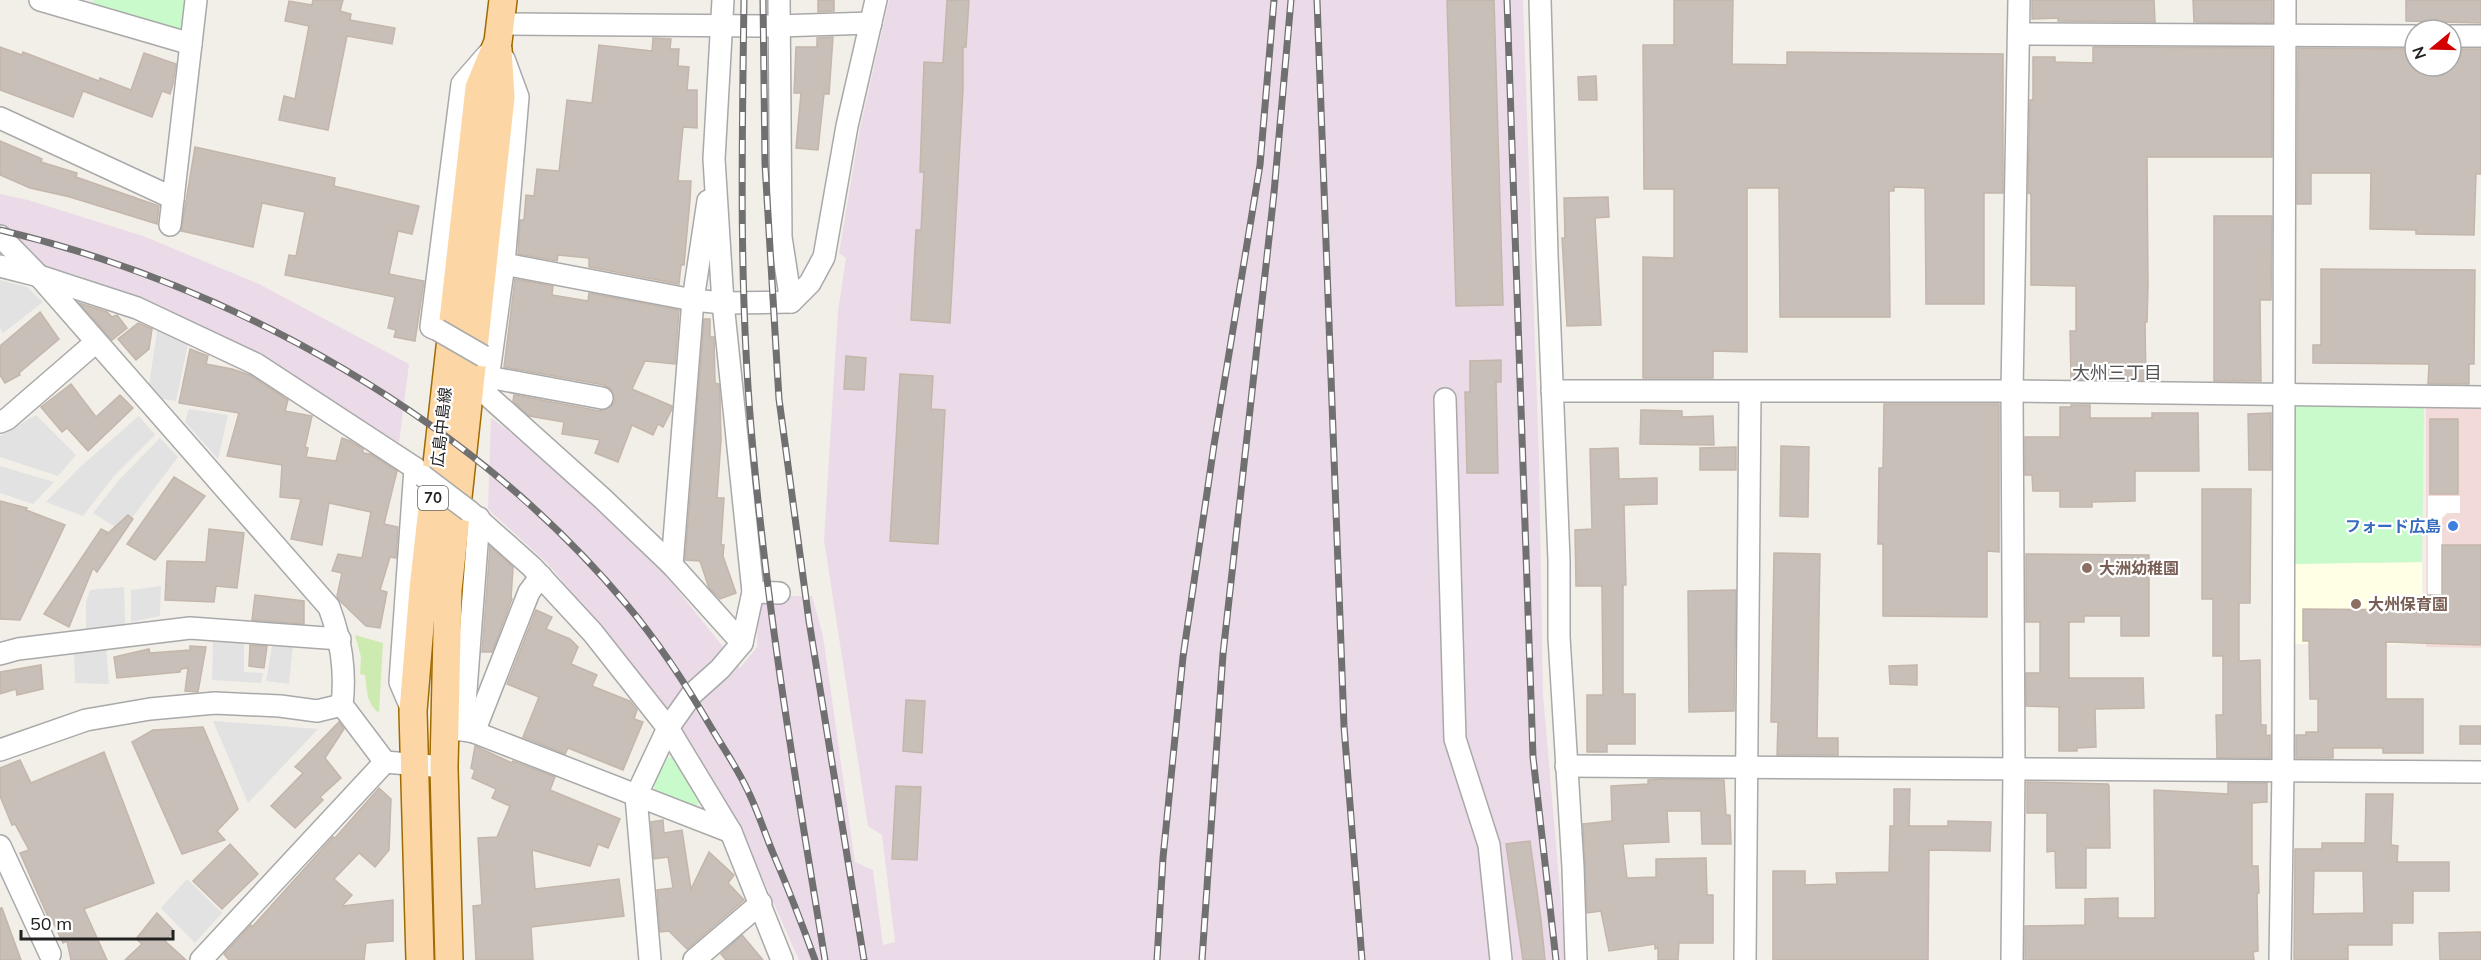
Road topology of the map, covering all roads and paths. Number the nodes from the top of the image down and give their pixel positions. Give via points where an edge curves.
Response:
1 (40, 0) edge
2 (196, 0) edge
3 (723, 0) edge
4 (779, 0) edge
5 (876, 0) edge
6 (1540, 0) edge
7 (2019, 0) edge
8 (2284, 0) edge
9 (501, 22) edge
10 (871, 23) junction
11 (721, 26) junction
12 (778, 26) junction
13 (2019, 34) junction
14 (2284, 35) junction
15 (2403, 36) edge
16 (2463, 36) edge
17 (2481, 36) edge
18 (190, 44) junction
19 (0, 117) edge
20 (714, 159) junction
21 (173, 198) junction
22 (170, 225) dead end
23 (0, 236) edge
24 (504, 264) junction
25 (0, 267) edge
26 (39, 276) junction
27 (693, 300) junction
28 (791, 302) junction
29 (723, 303) junction
30 (96, 342) junction
31 (487, 364) junction
32 (1552, 391) junction
33 (2012, 391) junction
34 (1750, 392) junction
35 (2283, 396) junction
36 (2481, 397) edge
37 (602, 398) dead end
38 (1445, 399) dead end
39 (0, 422) edge
40 (419, 472) junction
41 (474, 515) junction
42 (672, 565) junction
43 (541, 576) junction
44 (753, 592) junction
45 (779, 593) dead end
46 (340, 639) junction
47 (742, 643) junction
48 (0, 654) edge
49 (342, 705) junction
50 (413, 711) junction
51 (668, 728) junction
52 (460, 731) junction
53 (0, 750) edge
54 (385, 762) junction
55 (413, 764) junction
56 (1566, 766) junction
57 (444, 767) junction
58 (1747, 768) junction
59 (2014, 770) junction
60 (2283, 771) junction
61 (2481, 772) edge
62 (636, 796) junction
63 (731, 832) junction
64 (0, 846) edge
65 (761, 903) junction
66 (50, 954) dead end
67 (201, 960) edge
68 (420, 960) edge
69 (449, 960) edge
70 (650, 960) edge
71 (694, 960) edge
72 (782, 960) edge
73 (1502, 960) edge
74 (1576, 960) edge
75 (1745, 960) edge
76 (2012, 960) edge
77 (2280, 960) edge

1 - 18 street
2 - 18 street
3 - 11 street
4 - 12 street
5 - 10 street
6 - 32 street
7 - 13 street
8 - 14 street
9 - 11 street
9 - 24 street via 518,97
9 - 31 street, bridge via 462,84 434,328
9 - 50 main road, 広島中島線 / 70 via 479,88
9 - 52 main road, 広島中島線 / 70 via 501,97 448,590
10 - 12 street
10 - 28 street via 847,126 824,257 810,283
11 - 12 street
11 - 20 street
12 - 28 street via 781,237
13 - 14 street
13 - 33 street
14 - 15 street
14 - 35 street
16 - 17 street
18 - 21 street
19 - 21 street
20 - 27 street
20 - 29 street
21 - 22 street
23 - 26 street
24 - 27 street
24 - 31 street
25 - 26 street
26 - 30 street
26 - 40 street via 137,308 256,364
27 - 29 street
27 - 42 street
28 - 29 street
29 - 44 street
30 - 39 street
30 - 46 street via 329,607
31 - 37 street
31 - 42 street via 486,394
32 - 34 street
32 - 56 street
33 - 34 street
33 - 35 street
33 - 59 street
34 - 58 street
35 - 36 street
35 - 60 street
38 - 73 street via 1455,739 1489,845
40 - 41 street, bridge
40 - 50 street via 400,682
41 - 43 street
41 - 52 street
42 - 47 street
43 - 51 street via 593,633
43 - 52 street via 529,592
44 - 45 street
44 - 47 street
46 - 48 street via 190,628
46 - 49 street via 345,680
47 - 51 street via 692,694
49 - 53 street via 317,711 215,703 150,709 86,720
49 - 54 street
50 - 55 main road, 広島中島線 / 70
51 - 62 street
51 - 63 street
52 - 57 main road, 広島中島線 / 70
52 - 62 street
54 - 55 street
54 - 67 street
55 - 57 street
55 - 68 main road, 広島中島線 / 70
56 - 58 street
56 - 74 street
57 - 69 main road, 広島中島線 / 70
58 - 59 street
58 - 75 street
59 - 60 street
59 - 76 street
60 - 61 street
60 - 77 street
62 - 63 street
62 - 70 street
63 - 65 street
64 - 66 street
65 - 71 street
65 - 72 street

